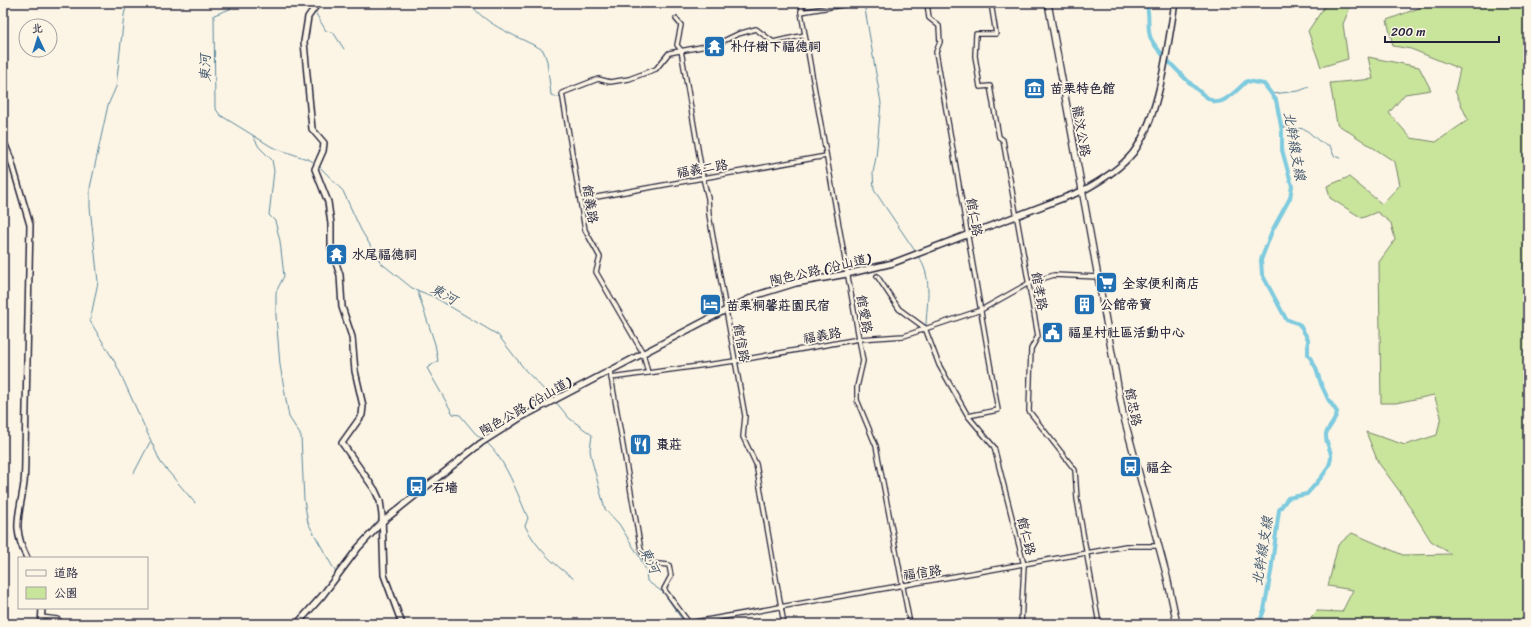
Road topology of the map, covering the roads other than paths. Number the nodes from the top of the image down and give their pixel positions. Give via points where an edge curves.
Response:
1 (318, 3) edge
2 (803, 3) edge
3 (854, 3) edge
4 (927, 3) edge
5 (991, 3) edge
6 (1048, 3) edge
7 (1175, 3) edge
8 (802, 12) junction
9 (676, 20) dead end
10 (805, 35) junction
11 (681, 50) junction
12 (3, 140) edge
13 (826, 156) junction
14 (703, 178) junction
15 (1082, 192) junction
16 (580, 200) junction
17 (1018, 216) junction
18 (967, 235) junction
19 (848, 274) junction
20 (877, 276) dead end
21 (1098, 277) junction
22 (1029, 283) junction
23 (727, 310) junction
24 (981, 310) junction
25 (925, 328) junction
26 (859, 339) junction
27 (643, 353) junction
28 (735, 360) junction
29 (610, 371) junction
30 (648, 373) junction
31 (611, 378) junction
32 (968, 416) junction
33 (382, 522) junction
34 (1158, 546) junction
35 (1086, 554) junction
36 (26, 557) edge
37 (1024, 565) junction
38 (901, 584) junction
39 (780, 606) junction
40 (42, 609) edge
41 (41, 617) junction
42 (690, 623) edge
43 (41, 624) edge
44 (64, 624) edge
45 (297, 624) edge
46 (402, 624) edge
47 (784, 624) edge
48 (910, 624) edge
49 (1021, 624) edge
50 (1099, 624) edge
51 (1177, 624) edge

1 - 33 main road via 308,17 304,42 312,129 324,143 315,169 328,202 331,248 340,275 342,307 352,337 355,371 363,406 362,415 342,443 375,490 381,506
2 - 8 street, 館愛路
3 - 8 street
4 - 18 street, 館仁路 via 929,18 939,26 940,42 936,52
5 - 17 street, 館孝路 via 996,34 976,34 975,56 980,87 990,86 999,137 1004,140
6 - 15 main road, 龍汶公路
7 - 15 main road, 陶色公路 (沿山道) via 1156,102 1145,132 1139,144 1120,167
8 - 10 street, 館愛路
9 - 11 street, 館信路 via 681,26 677,45
10 - 11 street via 773,42 756,29 717,44
10 - 13 street, 館愛路
11 - 14 street, 館信路
11 - 16 street, 館義路 via 669,53 656,68 629,79 610,82 598,79 562,94
12 - 36 main road via 30,225 24,484 17,529
13 - 14 street, 福義二路
13 - 19 street, 館愛路
14 - 16 street, 福義二路
14 - 23 street, 館信路
15 - 17 main road, 陶色公路 (沿山道)
15 - 21 main road, 館忠路
16 - 27 street, 館義路 via 585,230 600,257 596,272
17 - 18 main road, 陶色公路 (沿山道)
17 - 22 street, 館孝路
18 - 19 main road, 陶色公路 (沿山道) via 892,263
18 - 24 street, 館仁路
19 - 23 main road, 陶色公路 (沿山道) via 770,290
19 - 26 street, 館愛路
20 - 25 street via 899,309
21 - 22 street, 福義路 via 1054,275
21 - 34 main road, 館忠路 via 1125,420
22 - 24 street, 福義路
22 - 35 street, 館孝路 via 1038,336 1031,349 1029,411 1075,470
23 - 27 main road, 陶色公路 (沿山道)
23 - 28 street, 館信路
24 - 25 street, 福義路
24 - 32 street, 館仁路 via 998,410
25 - 26 street, 福義路 via 904,336
25 - 32 street, 館仁路 via 939,365
26 - 28 street, 福義路
26 - 38 street, 館愛路 via 863,361 856,387 857,400 876,446
27 - 29 main road, 陶色公路 (沿山道)
27 - 30 street, 館義路
28 - 30 street, 福義路
28 - 39 street, 館信路 via 745,416 743,437 756,464
29 - 31 street
29 - 33 main road, 陶色公路 (沿山道) via 488,438
30 - 31 street, 福義路
31 - 42 street via 641,550 648,563 669,565 671,576 664,589
32 - 37 street, 館仁路 via 994,446
33 - 45 main road, 陶色公路 (沿山道)
33 - 46 main road via 384,575
34 - 35 street, 福信路 via 1126,546
34 - 51 main road, 館忠路
35 - 37 street, 福信路
35 - 50 street, 館孝路
37 - 38 street, 福信路
37 - 49 street, 館仁路
38 - 39 street, 福信路
38 - 48 street, 館愛路
39 - 42 street, 福信路
39 - 47 street, 館信路
40 - 41 main road
41 - 43 main road
41 - 44 street via 57,619

